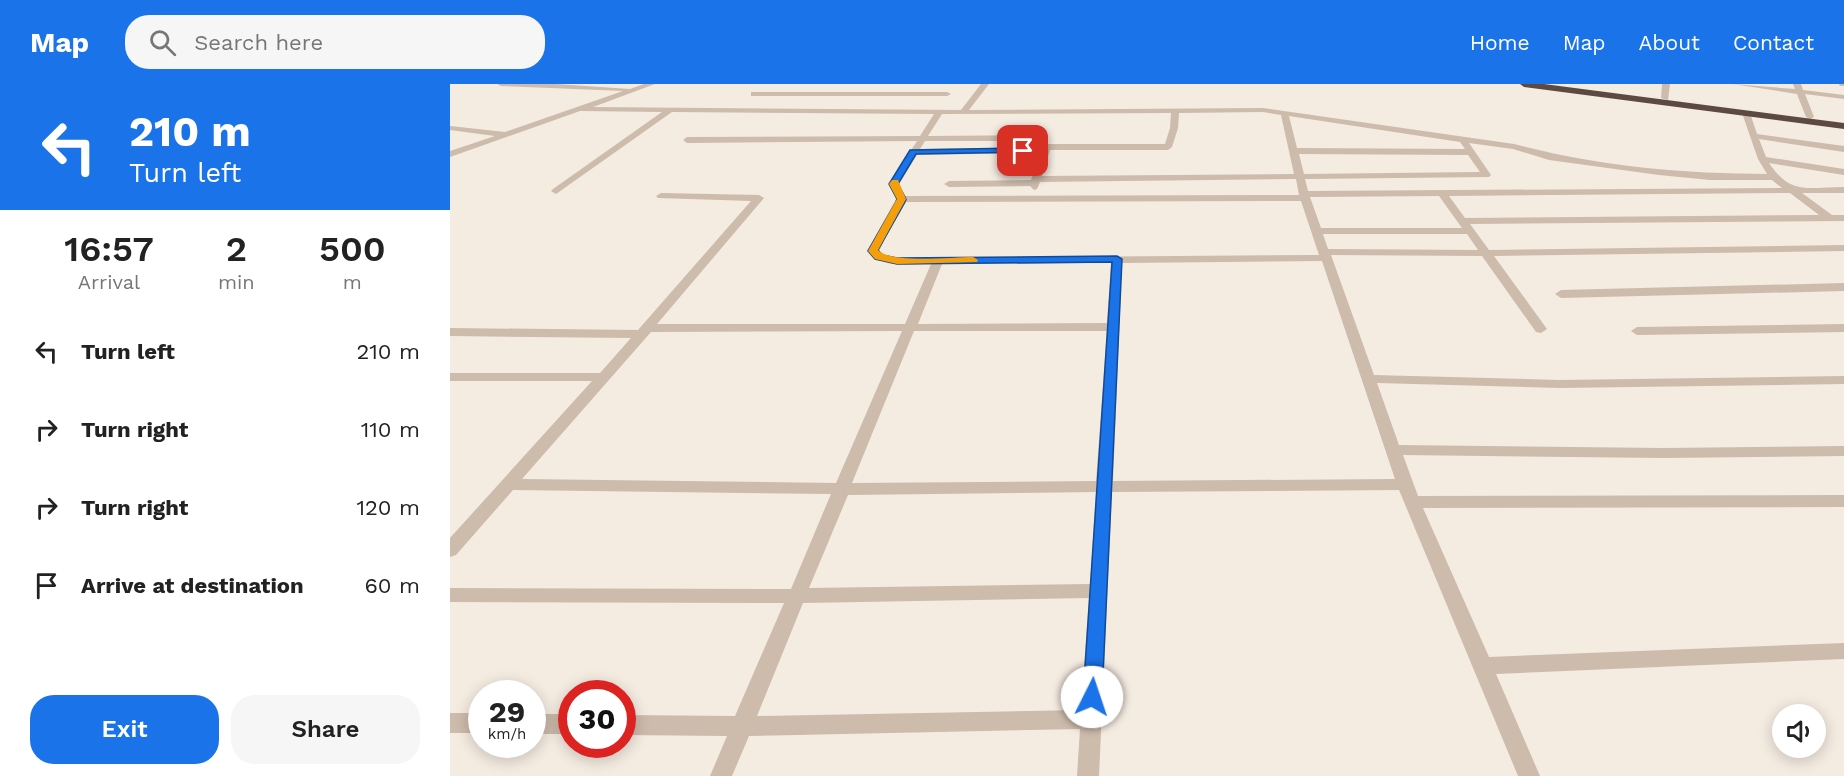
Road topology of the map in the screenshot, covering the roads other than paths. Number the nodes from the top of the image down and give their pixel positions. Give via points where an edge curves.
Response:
1 (501, 84) edge
2 (651, 84) edge
3 (852, 84) edge
4 (985, 84) edge
5 (1524, 84) edge
6 (1558, 84) edge
7 (1665, 84) edge
8 (1737, 84) edge
9 (1799, 88) edge
10 (633, 90) junction
11 (753, 94) dead end
12 (947, 94) dead end
13 (843, 95) junction
14 (1844, 97) edge
15 (1665, 98) junction
16 (578, 109) junction
17 (1175, 110) junction
18 (669, 111) junction
19 (829, 111) junction
20 (940, 111) junction
21 (963, 112) junction
22 (1284, 112) junction
23 (1746, 113) junction
24 (1810, 117) junction
25 (1844, 121) edge
26 (1844, 126) edge
27 (450, 128) edge
28 (506, 135) junction
29 (1754, 136) junction
30 (1037, 138) dead end
31 (687, 140) dead end
32 (921, 140) junction
33 (1463, 140) junction
34 (1844, 149) edge
35 (1045, 150) junction
36 (1293, 151) junction
37 (913, 152) junction
38 (1471, 152) junction
39 (450, 154) edge
40 (1762, 159) junction
41 (1844, 172) edge
42 (1300, 177) junction
43 (1774, 177) junction
44 (1036, 181) junction
45 (949, 184) dead end
46 (1791, 190) junction
47 (1844, 190) edge
48 (556, 191) dead end
49 (1442, 193) junction
50 (661, 196) dead end
51 (1304, 196) junction
52 (1030, 198) junction
53 (901, 199) junction
54 (1829, 218) junction
55 (1844, 218) edge
56 (1462, 221) junction
57 (1844, 228) edge
58 (1315, 231) junction
59 (1470, 231) junction
60 (1844, 248) edge
61 (1486, 253) junction
62 (1324, 255) junction
63 (1117, 259) junction
64 (938, 260) junction
65 (1844, 287) edge
66 (1561, 294) dead end
67 (911, 326) junction
68 (1114, 327) junction
69 (1844, 328) edge
70 (1541, 329) dead end
71 (644, 331) junction
72 (1637, 331) dead end
73 (450, 332) edge
74 (450, 377) edge
75 (603, 377) junction
76 (1368, 379) junction
77 (1844, 380) edge
78 (1392, 450) junction
79 (1844, 451) edge
80 (508, 484) junction
81 (1405, 484) junction
82 (1105, 486) junction
83 (842, 489) junction
84 (1844, 501) edge
85 (1412, 502) junction
86 (450, 550) edge
87 (1099, 591) junction
88 (450, 595) edge
89 (796, 596) junction
90 (1844, 651) edge
91 (1482, 666) junction
92 (1091, 719) junction
93 (450, 723) edge
94 (468, 723) edge
95 (636, 725) edge
96 (741, 726) junction
97 (721, 776) edge
98 (1088, 776) edge
99 (1529, 776) edge

1 - 10 street
2 - 10 street
3 - 13 street
4 - 21 street
5 - 23 highway
6 - 15 highway
7 - 15 street
8 - 9 street
9 - 14 street
9 - 24 street
10 - 16 street
11 - 13 street
12 - 13 street
13 - 19 street
15 - 24 highway
16 - 18 street
16 - 28 street
17 - 21 street
17 - 22 street
17 - 35 street via 1168,147 1054,146
18 - 19 street
18 - 48 street
19 - 20 street
20 - 21 street
20 - 32 street
22 - 33 street
22 - 36 street
23 - 26 highway
23 - 29 street
24 - 25 highway
27 - 28 street
28 - 39 street
29 - 34 street
29 - 40 street
30 - 32 street
31 - 32 street
32 - 37 street
33 - 38 street
33 - 43 street via 1659,172
35 - 37 street
35 - 44 street
36 - 38 street
36 - 42 street
37 - 53 street via 894,184
38 - 42 street via 1486,175
40 - 41 street
40 - 43 street
42 - 44 street
42 - 51 street
43 - 46 street
44 - 45 street
44 - 52 street
46 - 47 street
46 - 49 street
46 - 54 street
49 - 51 street
49 - 56 street
50 - 71 street via 759,198
51 - 52 street
51 - 58 street
52 - 53 street
53 - 64 street via 873,251 879,257 897,261
54 - 55 street
54 - 56 street
54 - 57 street
56 - 59 street
58 - 59 street
58 - 62 street
59 - 61 street
60 - 61 street
61 - 62 street
61 - 70 street
62 - 63 street
62 - 76 street
63 - 64 street
63 - 68 street
64 - 67 street
65 - 66 street
67 - 68 street
67 - 71 street
67 - 83 street
68 - 82 street
69 - 72 street
71 - 73 street
71 - 75 street
74 - 75 street
75 - 80 street
76 - 77 street via 1560,384
76 - 78 street
78 - 79 street
78 - 81 street
80 - 83 street
80 - 86 street
81 - 82 street
81 - 85 street
82 - 83 street
82 - 87 street
83 - 89 street
84 - 85 street
85 - 91 street
87 - 89 street
87 - 92 street
88 - 89 street
89 - 96 street
90 - 91 street
91 - 99 street
92 - 96 street
92 - 98 street
93 - 94 street
95 - 96 street
96 - 97 street

